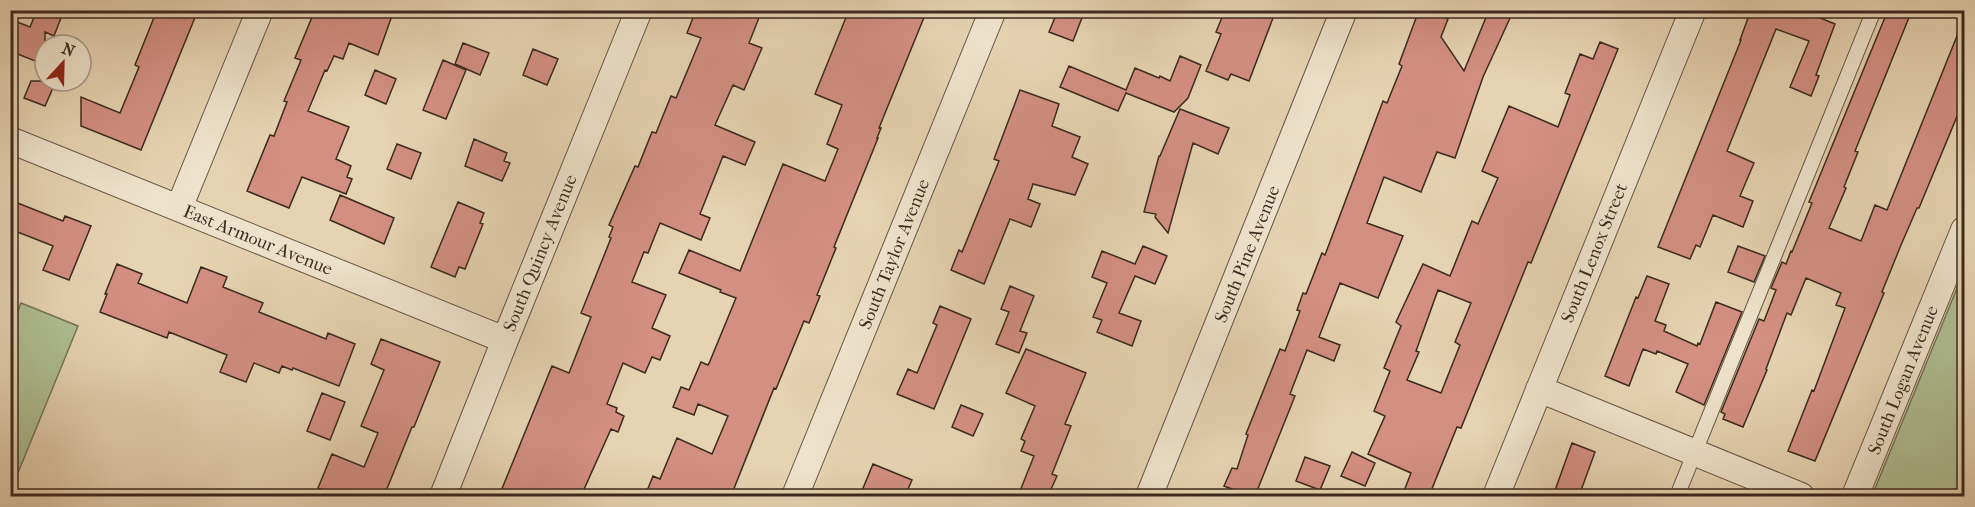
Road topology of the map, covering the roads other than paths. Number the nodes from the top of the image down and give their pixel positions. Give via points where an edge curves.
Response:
1 (260, 10) edge
2 (639, 10) edge
3 (993, 10) edge
4 (1344, 10) edge
5 (1693, 10) edge
6 (1874, 10) edge
7 (10, 140) edge
8 (179, 208) junction
9 (1965, 230) edge
10 (505, 340) junction
11 (1539, 389) junction
12 (1695, 453) junction
13 (443, 496) edge
14 (795, 496) edge
15 (1149, 496) edge
16 (1496, 496) edge
17 (1677, 496) edge
18 (1801, 496) edge
19 (1855, 496) edge

1 - 8 street
2 - 10 street, South Quincy Avenue
3 - 14 street, South Taylor Avenue
4 - 15 street, South Pine Avenue
5 - 11 street, South Lenox Street
6 - 12 lane
7 - 8 street, East Armour Avenue
8 - 10 street, East Armour Avenue
9 - 19 street, South Logan Avenue
10 - 13 street, South Quincy Avenue
11 - 12 street
11 - 16 street, South Lenox Street
12 - 17 lane
12 - 18 street

